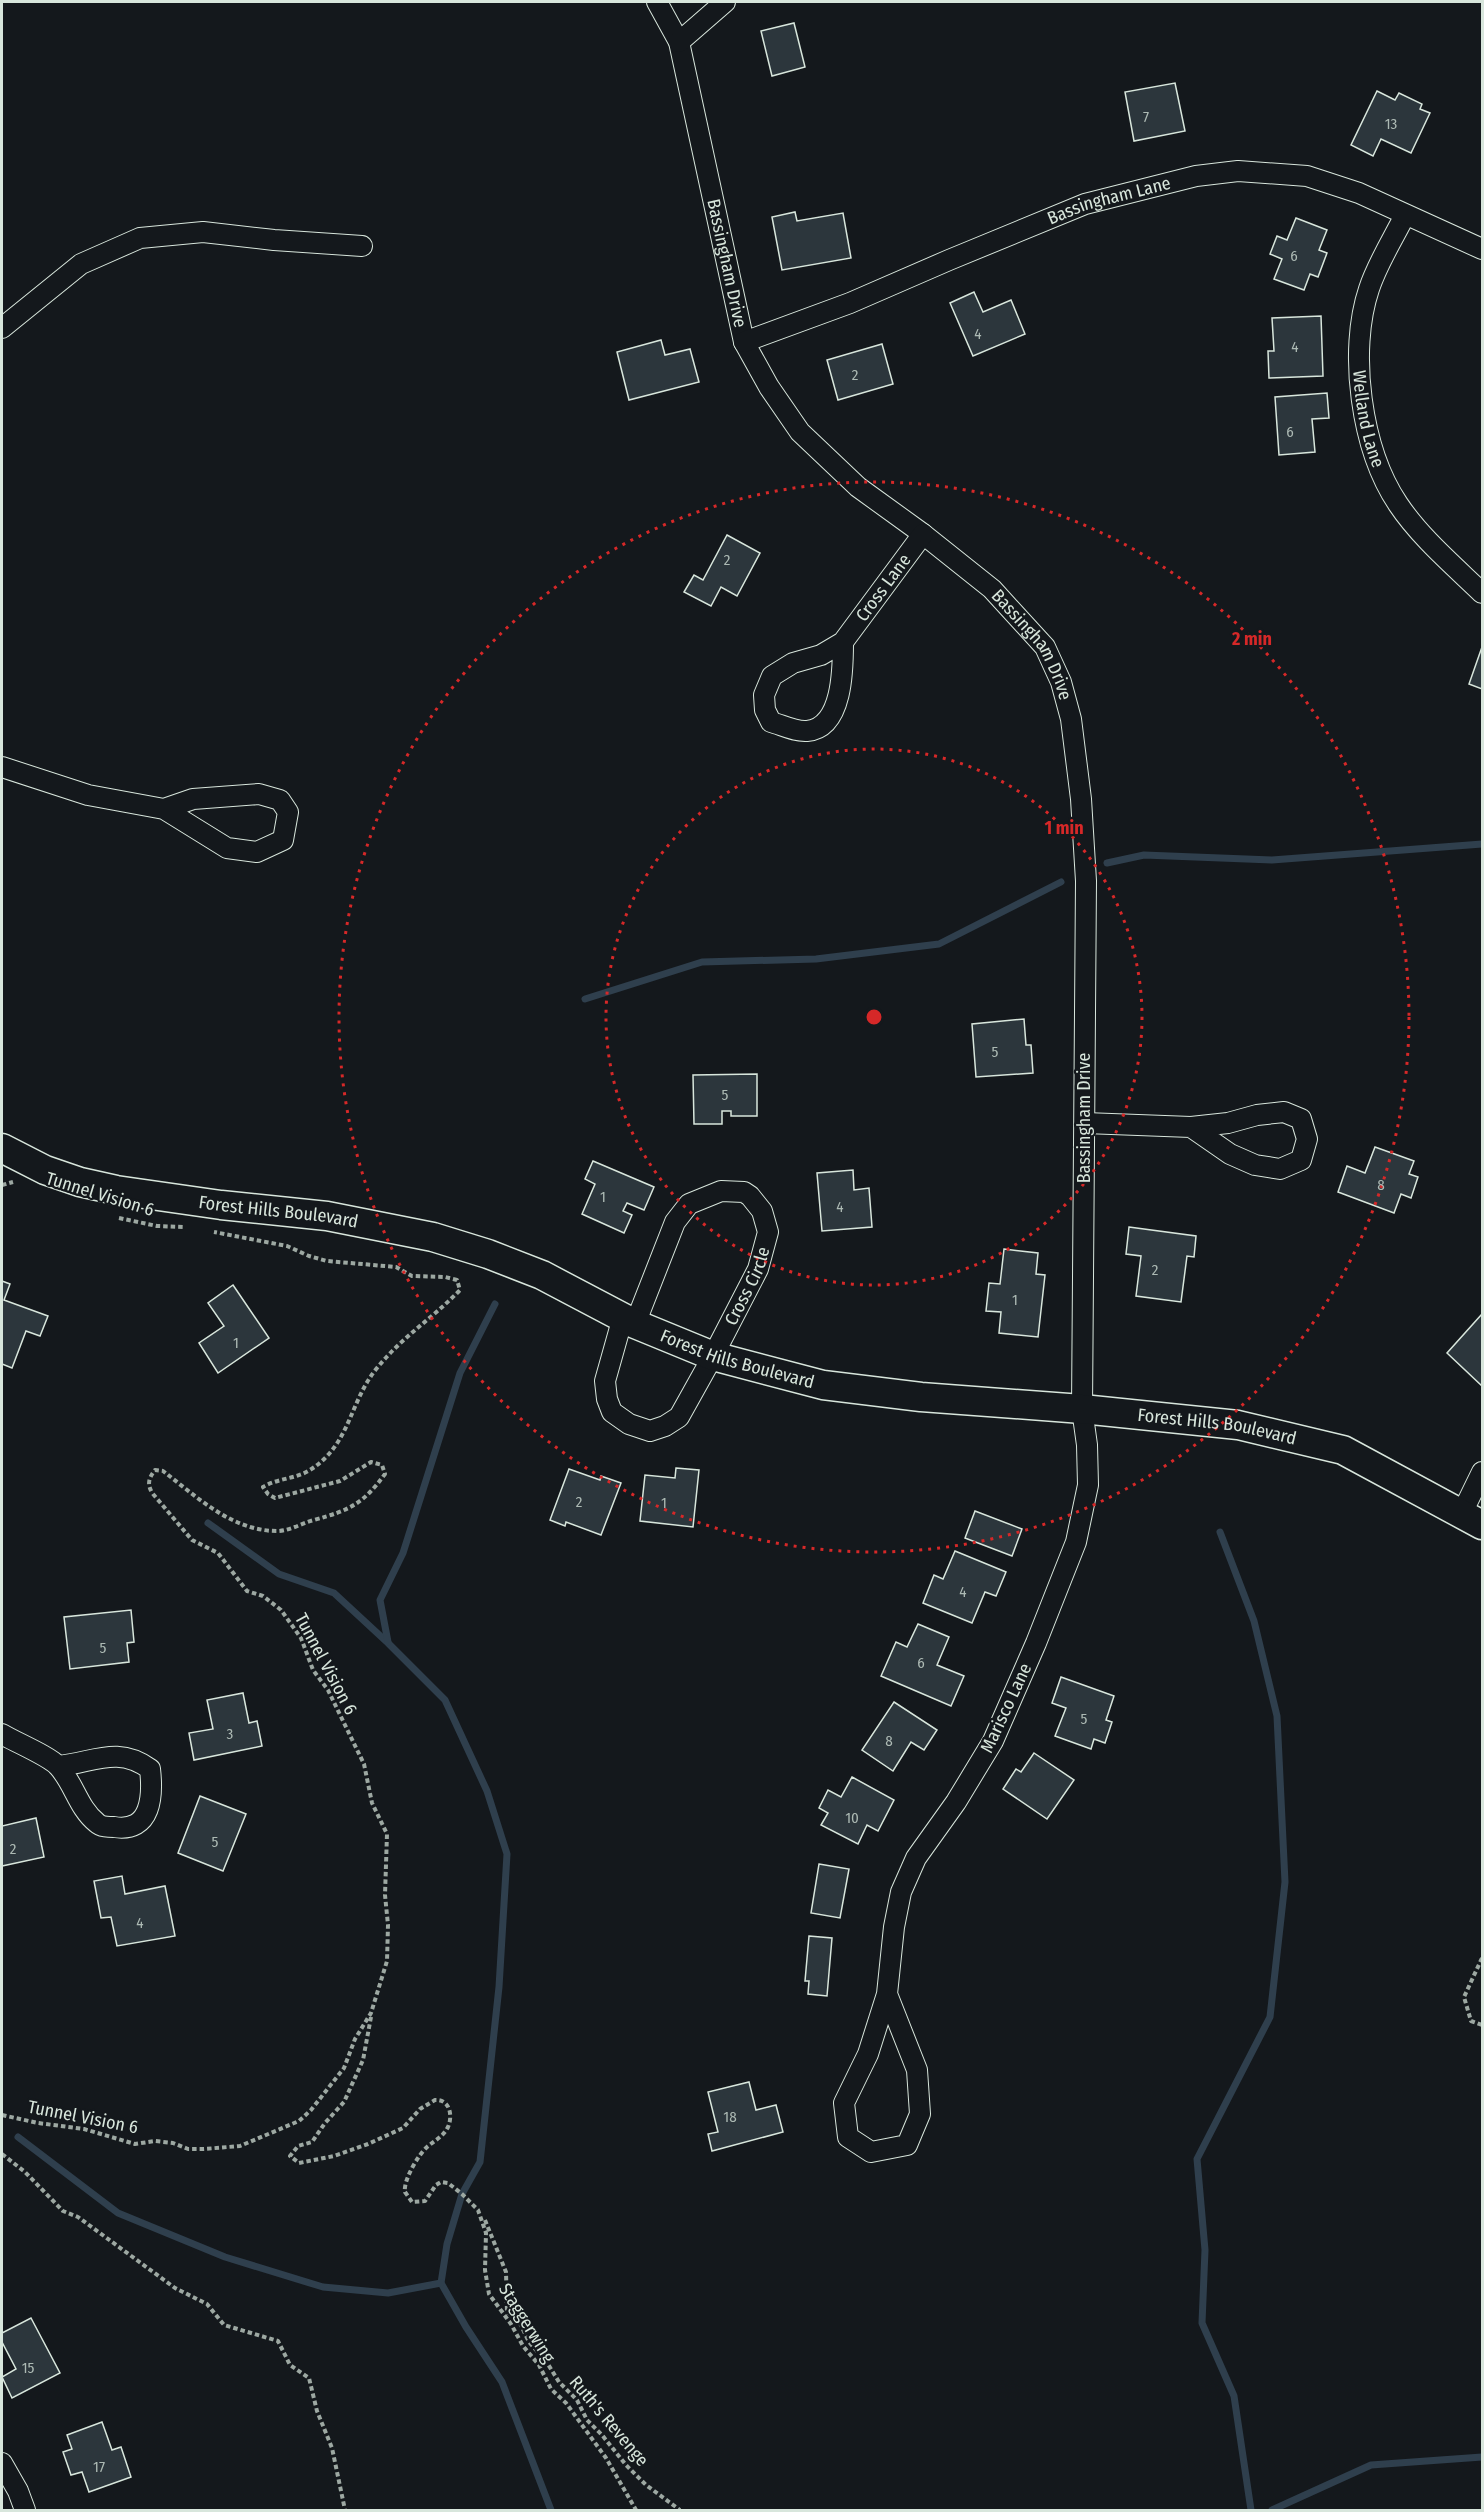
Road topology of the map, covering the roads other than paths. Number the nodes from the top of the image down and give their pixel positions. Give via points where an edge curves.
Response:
1 (657, 2) edge
2 (725, 2) edge
3 (679, 42) junction
4 (1405, 215) junction
5 (362, 246) dead end
6 (1482, 249) edge
7 (2, 328) edge
8 (744, 342) junction
9 (923, 534) junction
10 (1482, 593) edge
11 (843, 642) junction
12 (2, 767) edge
13 (164, 809) junction
14 (1084, 1123) junction
15 (1191, 1127) junction
16 (2, 1148) edge
17 (629, 1320) junction
18 (714, 1356) junction
19 (1082, 1409) junction
20 (1482, 1472) edge
21 (1472, 1519) edge
22 (2, 1734) edge
23 (58, 1766) junction
24 (887, 1994) junction
25 (2, 2463) edge
26 (25, 2511) edge

1 - 3 street, Bassingham Drive
2 - 3 street
3 - 8 street, Bassingham Drive
4 - 6 street, Bassingham Lane
4 - 8 street, Bassingham Lane via 1359,193 1307,176 1238,171 1196,176 1085,204 850,303
4 - 10 street, Welland Lane via 1369,287 1360,324 1358,363 1368,432 1378,468 1398,504
5 - 7 street via 203,232 140,238 81,264
8 - 9 street, Bassingham Drive via 800,432 858,487
9 - 11 street, Cross Lane
9 - 14 street, Bassingham Drive via 992,590 1045,647 1061,682 1071,719 1086,881
11 - 11 street, Cross Lane via 821,656 793,663 772,676 765,695 765,710 771,722 809,731 830,718 843,675
12 - 13 street via 88,795
13 - 13 street via 227,848 257,852 283,840 288,812 280,800 259,794 193,799
14 - 15 street
14 - 19 street, Bassingham Drive
15 - 15 street via 1230,1154 1280,1170 1301,1160 1307,1138 1301,1119 1284,1112
16 - 17 main road, Forest Hills Boulevard via 45,1170 116,1190 327,1216 433,1237 542,1275
17 - 18 main road, Forest Hills Boulevard
17 - 18 street, Cross Circle via 605,1381 612,1412 629,1424 650,1431 679,1417
17 - 18 street, Cross Circle via 675,1222 690,1204 721,1191 744,1192 762,1211 768,1232 758,1269
18 - 19 main road, Forest Hills Boulevard via 824,1385
19 - 21 main road, Forest Hills Boulevard via 1238,1425 1343,1450
19 - 24 street, Marisco Lane via 1088,1485 1076,1542 993,1741 956,1803 916,1858 901,1892
20 - 21 street
22 - 23 street
23 - 23 street via 81,1806 98,1825 122,1828 138,1824 149,1808 153,1792 150,1769 137,1760 119,1755
24 - 24 street, Marisco Lane via 868,2054 844,2103 848,2137 871,2152 907,2145 920,2114 917,2070
25 - 26 street

